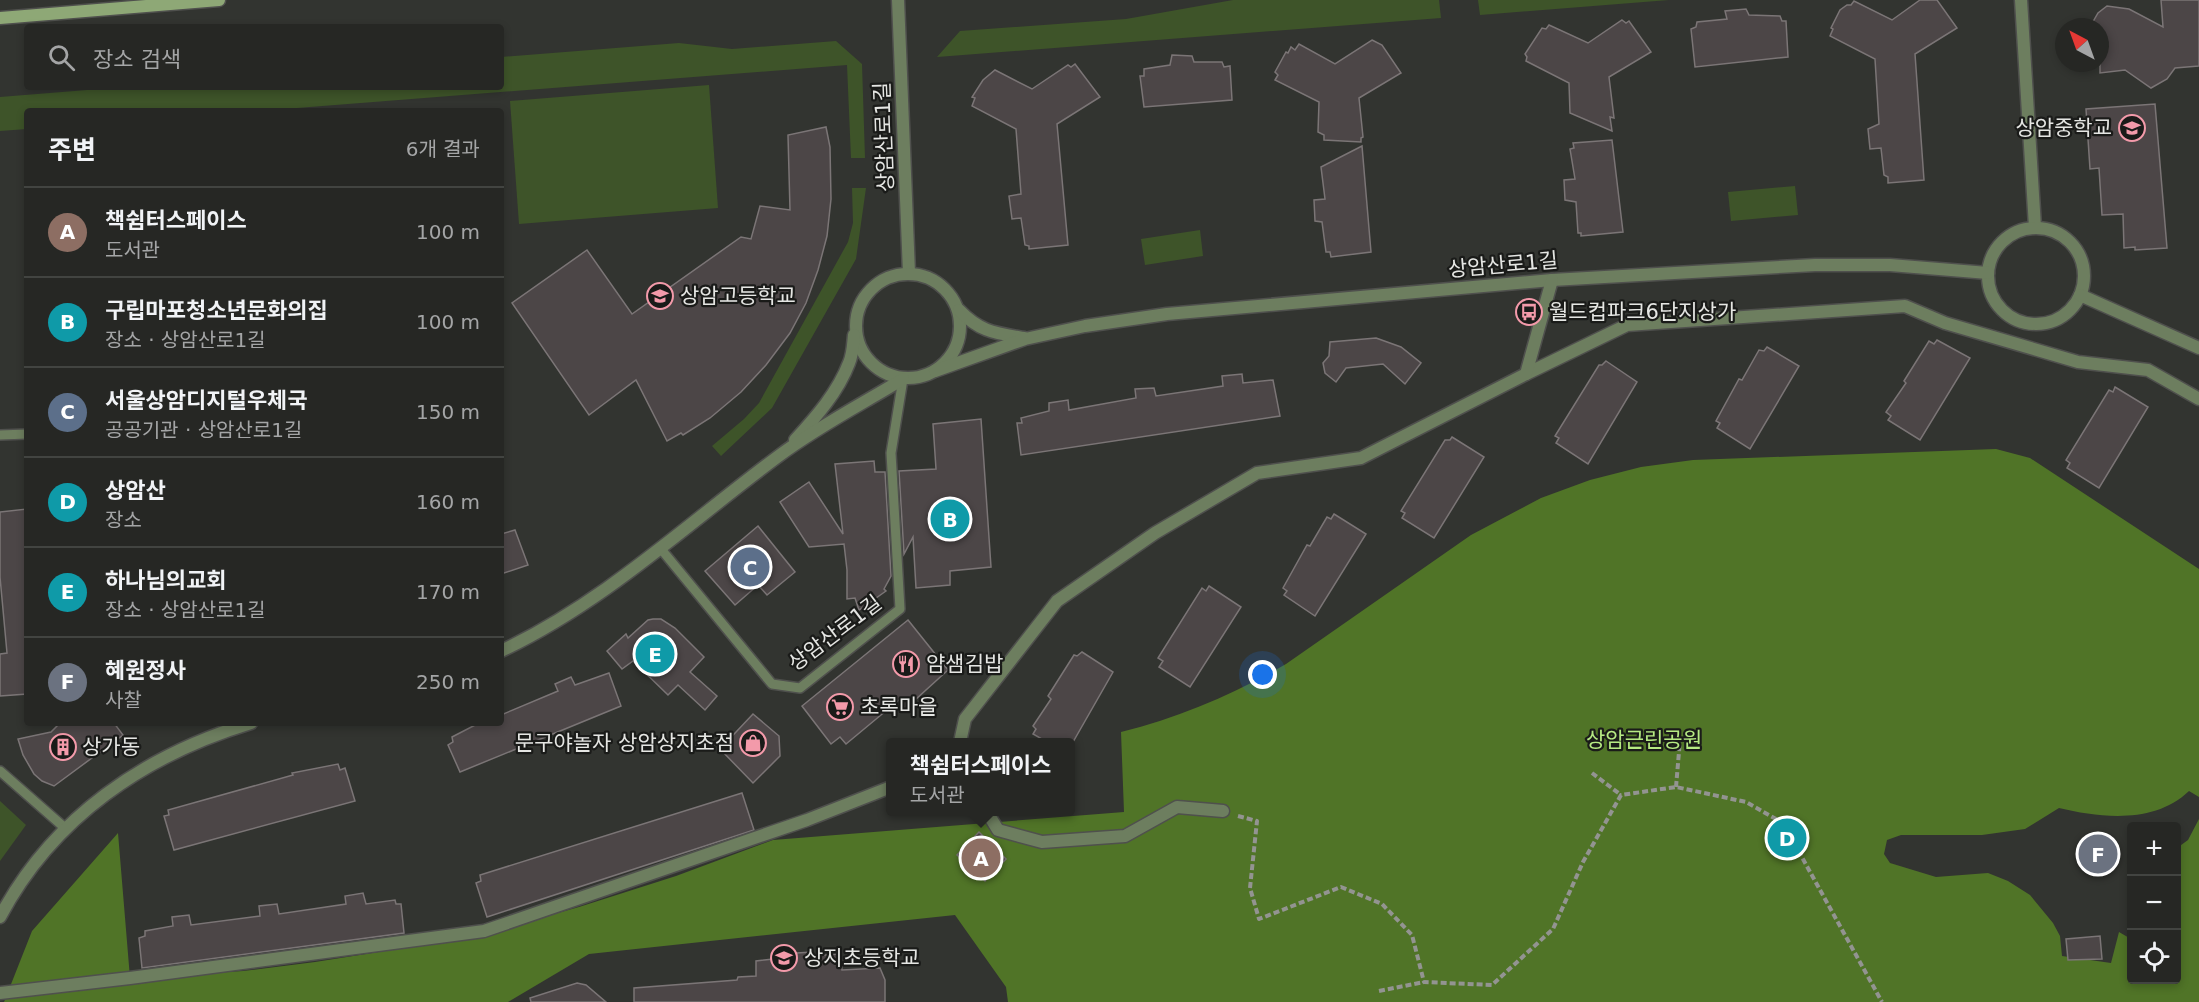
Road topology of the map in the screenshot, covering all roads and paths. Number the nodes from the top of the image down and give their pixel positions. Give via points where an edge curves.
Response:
1 (219, 0) edge
2 (898, 0) edge
3 (2021, 0) edge
4 (0, 18) edge
5 (2035, 227) junction
6 (909, 273) junction
7 (1988, 273) junction
8 (1552, 280) junction
9 (2080, 295) junction
10 (958, 308) junction
11 (855, 330) junction
12 (1025, 339) junction
13 (2199, 348) edge
14 (935, 371) junction
15 (1526, 374) junction
16 (903, 379) junction
17 (2199, 399) edge
18 (24, 434) edge
19 (0, 435) edge
20 (783, 453) junction
21 (661, 549) junction
22 (504, 649) edge
23 (243, 726) edge
24 (961, 738) edge
25 (1680, 740) dead end
26 (0, 771) edge
27 (1592, 773) dead end
28 (1676, 787) junction
29 (886, 789) edge
30 (1621, 795) junction
31 (1223, 811) joint
32 (989, 816) edge
33 (64, 828) junction
34 (0, 917) edge
35 (1424, 982) junction
36 (1379, 991) dead end
37 (0, 993) edge
38 (1882, 1002) edge

1 - 4 main road
2 - 6 street, 상암산로1길
3 - 5 street
5 - 7 street via 2017,231 2002,241 1992,256
5 - 9 street via 2065,237 2076,249 2083,264
6 - 10 street via 929,277 949,292
6 - 11 street via 880,281 866,294 857,310
7 - 8 street, 상암산로1길 via 1890,265 1815,265
7 - 9 street via 1997,305 2009,316 2025,322 2057,319 2071,309
8 - 12 street, 상암산로1길 via 1167,314
8 - 15 street
9 - 13 street
10 - 12 street via 972,323 990,332
10 - 14 street via 959,339 952,356
11 - 16 street via 862,352 873,366
11 - 20 street via 850,361 839,384 821,411
12 - 14 street, 상암산로1길
14 - 16 street
15 - 17 street via 1627,325 1905,306 1945,323 2078,362 2148,370
15 - 24 street via 1361,458 1257,473 1155,533 1057,601 965,719
16 - 20 street
16 - 21 lane, 상암산로1길 via 891,453 900,609 800,688 772,684
18 - 19 lane
20 - 21 street
21 - 22 street via 568,615
23 - 33 street via 192,744 140,770
25 - 28 path
26 - 33 lane
27 - 30 path
28 - 30 path
28 - 38 path via 1746,802 1783,823
29 - 37 street via 484,931
30 - 35 path via 1583,862 1553,929 1492,985
31 - 32 street via 1177,807 1125,836 1042,842 998,830
31 - 35 path via 1257,821 1250,888 1259,919 1341,887 1382,904 1412,935
33 - 34 street
35 - 36 path

